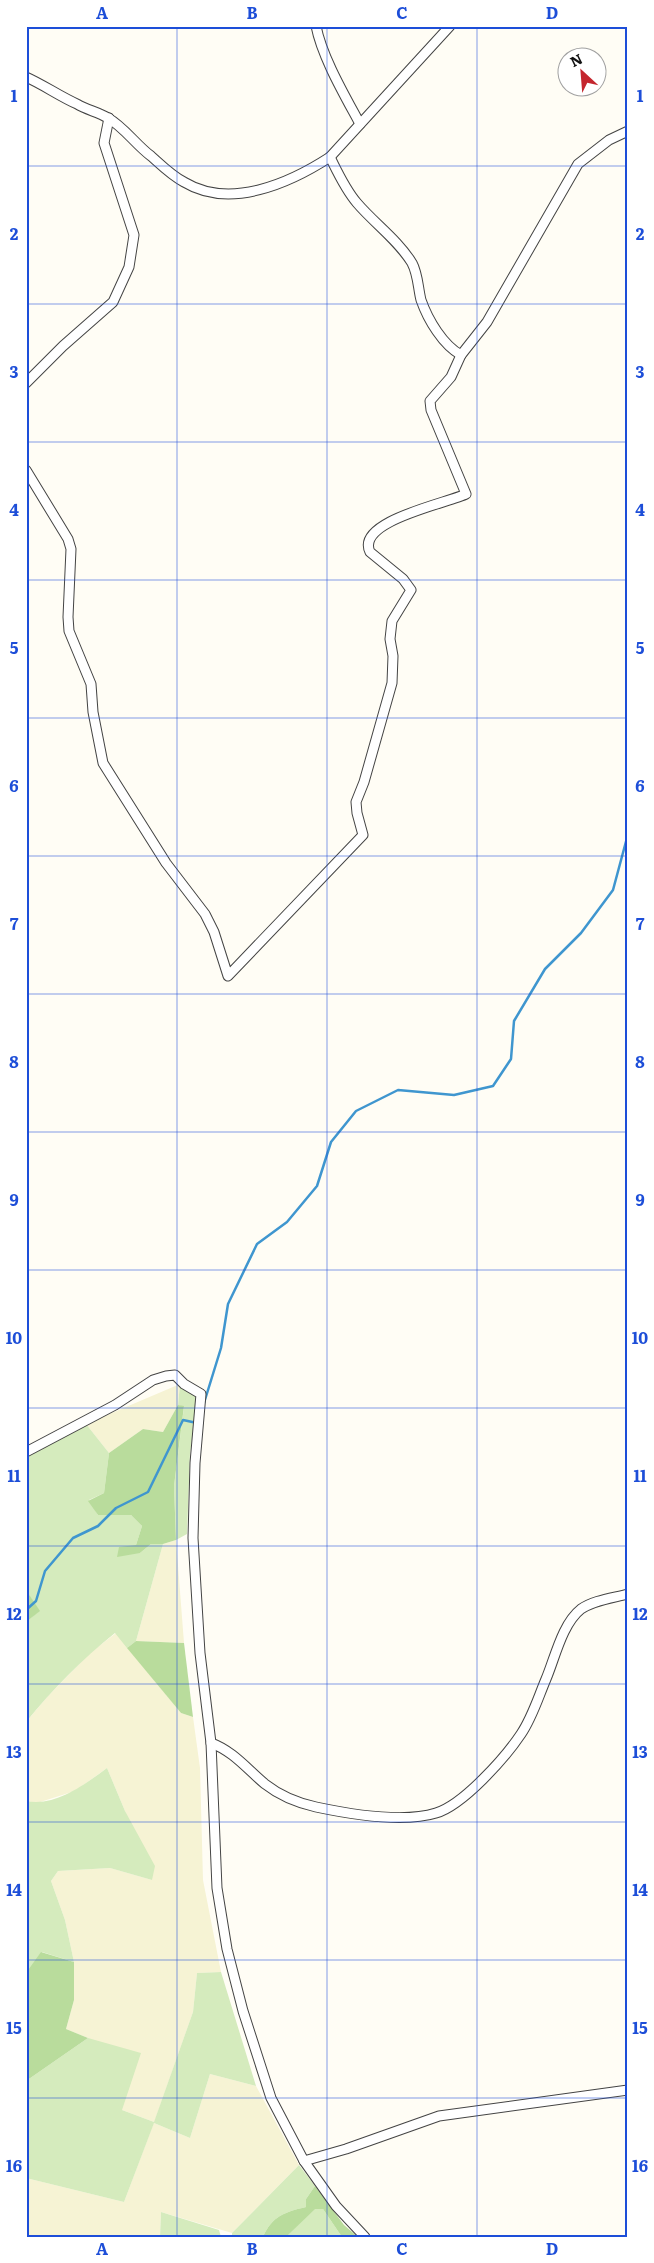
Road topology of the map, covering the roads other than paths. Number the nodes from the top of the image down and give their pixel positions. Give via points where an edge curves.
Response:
1 (316, 26) edge
2 (450, 26) edge
3 (26, 77) edge
4 (109, 118) junction
5 (360, 124) junction
6 (628, 131) edge
7 (330, 156) junction
8 (462, 355) junction
9 (26, 383) edge
10 (26, 470) edge
11 (26, 1452) edge
12 (628, 1594) edge
13 (211, 1743) junction
14 (628, 2090) edge
15 (304, 2160) junction
16 (365, 2237) edge

1 - 5 street via 336,81
2 - 5 street
3 - 4 street
4 - 7 street via 148,155 183,182 203,191 230,194 286,182
4 - 9 street via 104,143 134,235 129,267 112,302
5 - 7 street
6 - 8 street via 609,140 578,164 487,322
7 - 8 street via 344,187 413,265 428,316 454,351
8 - 10 street via 451,377 430,401 466,494 401,516 368,540 370,552 403,579 411,590 392,621 392,683 356,802 363,835 228,976 205,914 166,863 104,763 93,712 91,684 69,631 71,549
11 - 13 street via 161,1377 175,1375 201,1394 193,1538 200,1653
12 - 13 street via 591,1604 573,1618 530,1717 510,1750 453,1806 437,1813 402,1818 316,1806 272,1789 228,1750
13 - 15 street via 218,1888 227,1950 271,2098
14 - 15 street via 439,2116 346,2149
15 - 16 street via 336,2206

